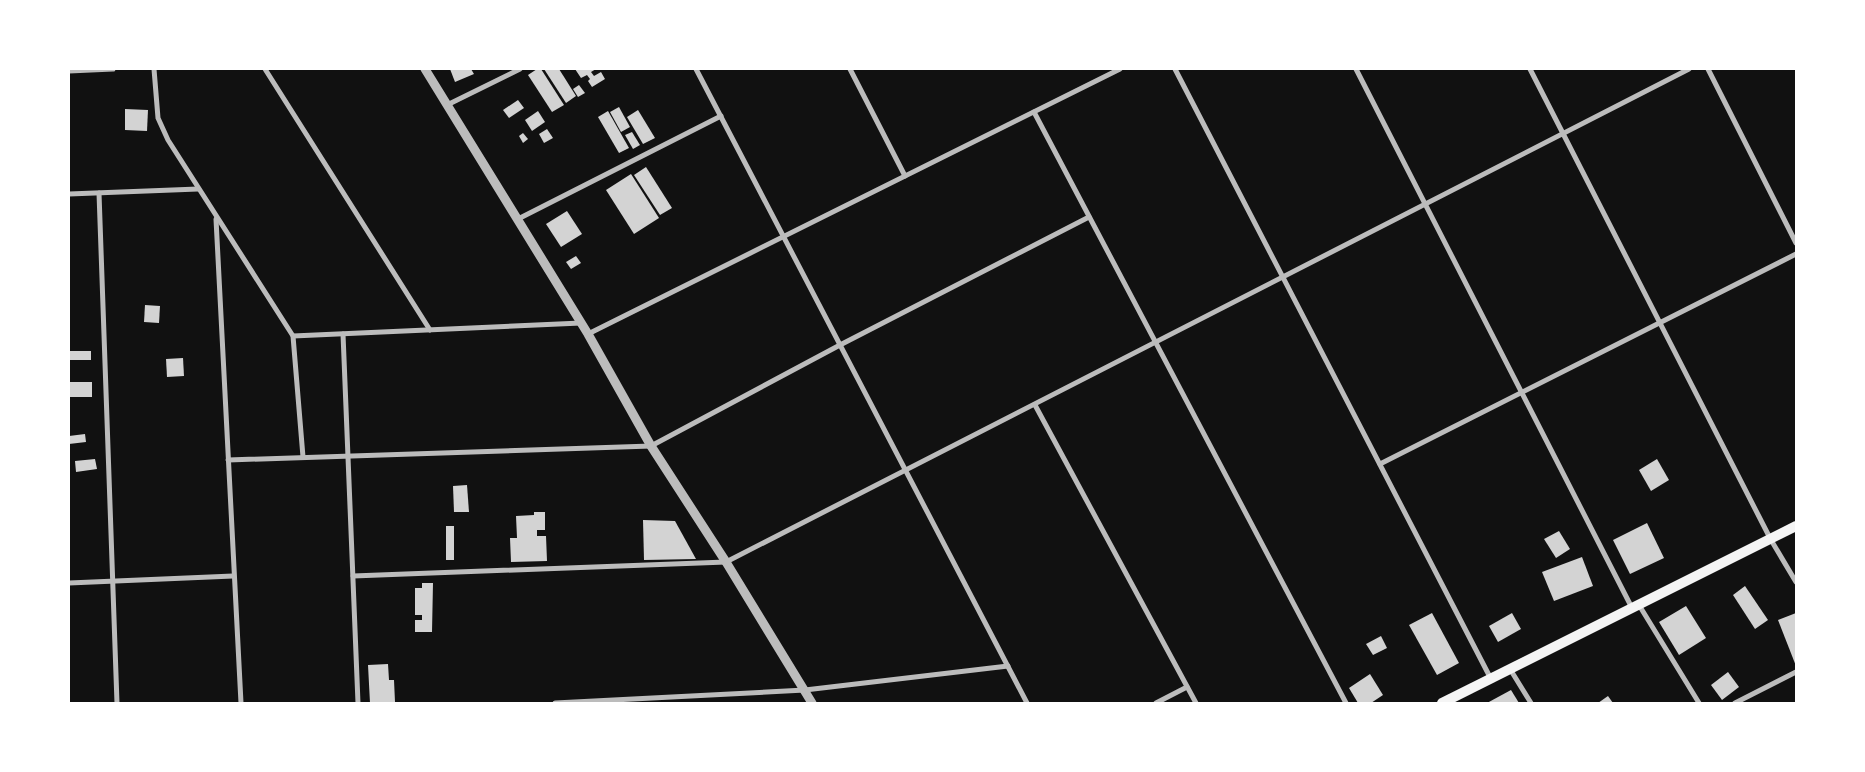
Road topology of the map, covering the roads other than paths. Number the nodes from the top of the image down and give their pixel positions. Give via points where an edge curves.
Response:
1 (113, 69) edge
2 (154, 69) edge
3 (265, 69) edge
4 (425, 69) edge
5 (520, 69) edge
6 (696, 69) edge
7 (850, 69) edge
8 (1120, 69) edge
9 (1175, 69) edge
10 (1356, 69) edge
11 (1530, 69) edge
12 (1689, 69) edge
13 (1708, 69) edge
14 (69, 71) edge
15 (448, 105) junction
16 (1034, 112) junction
17 (721, 116) junction
18 (1563, 134) junction
19 (906, 176) junction
20 (198, 189) junction
21 (99, 193) junction
22 (69, 194) edge
23 (1425, 204) junction
24 (1089, 217) junction
25 (216, 218) junction
26 (518, 219) junction
27 (784, 237) junction
28 (1796, 243) edge
29 (1796, 254) edge
30 (1283, 278) junction
31 (581, 323) junction
32 (1660, 323) junction
33 (430, 330) junction
34 (343, 334) junction
35 (588, 334) junction
36 (293, 336) junction
37 (1156, 343) junction
38 (840, 345) junction
39 (1522, 393) junction
40 (1036, 405) junction
41 (651, 446) junction
42 (348, 456) junction
43 (303, 458) junction
44 (228, 460) junction
45 (1380, 464) junction
46 (906, 471) junction
47 (1796, 526) edge
48 (1771, 540) junction
49 (726, 562) junction
50 (233, 576) junction
51 (353, 576) junction
52 (113, 581) junction
53 (1796, 582) edge
54 (69, 583) edge
55 (1636, 606) junction
56 (1008, 666) junction
57 (1510, 669) junction
58 (1796, 672) edge
59 (1491, 679) junction
60 (1187, 687) junction
61 (805, 690) junction
62 (117, 703) edge
63 (241, 703) edge
64 (358, 703) edge
65 (555, 703) edge
66 (812, 703) edge
67 (1027, 703) edge
68 (1156, 703) edge
69 (1196, 703) edge
70 (1346, 703) edge
71 (1442, 703) edge
72 (1531, 703) edge
73 (1699, 703) edge
74 (1735, 703) edge

1 - 14 street
2 - 20 street via 158,118 162,129
3 - 33 street
4 - 15 street
5 - 15 street
6 - 17 street
7 - 19 street
8 - 16 street
9 - 30 street
10 - 23 street
11 - 18 street
12 - 18 street
13 - 28 street
15 - 26 street
16 - 19 street
16 - 24 street
17 - 26 street
17 - 27 street
18 - 23 street
18 - 32 street
19 - 27 street
20 - 21 street
20 - 25 street
21 - 22 street
21 - 52 street
23 - 30 street
23 - 39 street
24 - 37 street
24 - 38 street
25 - 36 street
25 - 44 street
26 - 31 street
27 - 35 street
27 - 38 street
29 - 32 street
30 - 37 street
30 - 45 street
31 - 33 street
31 - 35 street
32 - 39 street
32 - 48 street
33 - 34 street
34 - 36 street
34 - 42 street
35 - 41 street
36 - 43 street
37 - 40 street
37 - 70 street
38 - 41 street
38 - 46 street
39 - 45 street
39 - 55 street
40 - 46 street
40 - 60 street
41 - 42 street
41 - 49 street
42 - 43 street
42 - 51 street
43 - 44 street
44 - 50 street
45 - 59 street
46 - 49 street
46 - 56 street
47 - 48 main road
48 - 53 street
48 - 55 main road
49 - 51 street
49 - 61 street
50 - 52 street
50 - 63 street
51 - 64 street
52 - 54 street
52 - 62 street
55 - 57 main road
55 - 73 street
56 - 61 street
56 - 67 street
57 - 59 main road
57 - 72 street
58 - 74 street
59 - 71 main road
60 - 68 street
60 - 69 street
61 - 65 street
61 - 66 street

